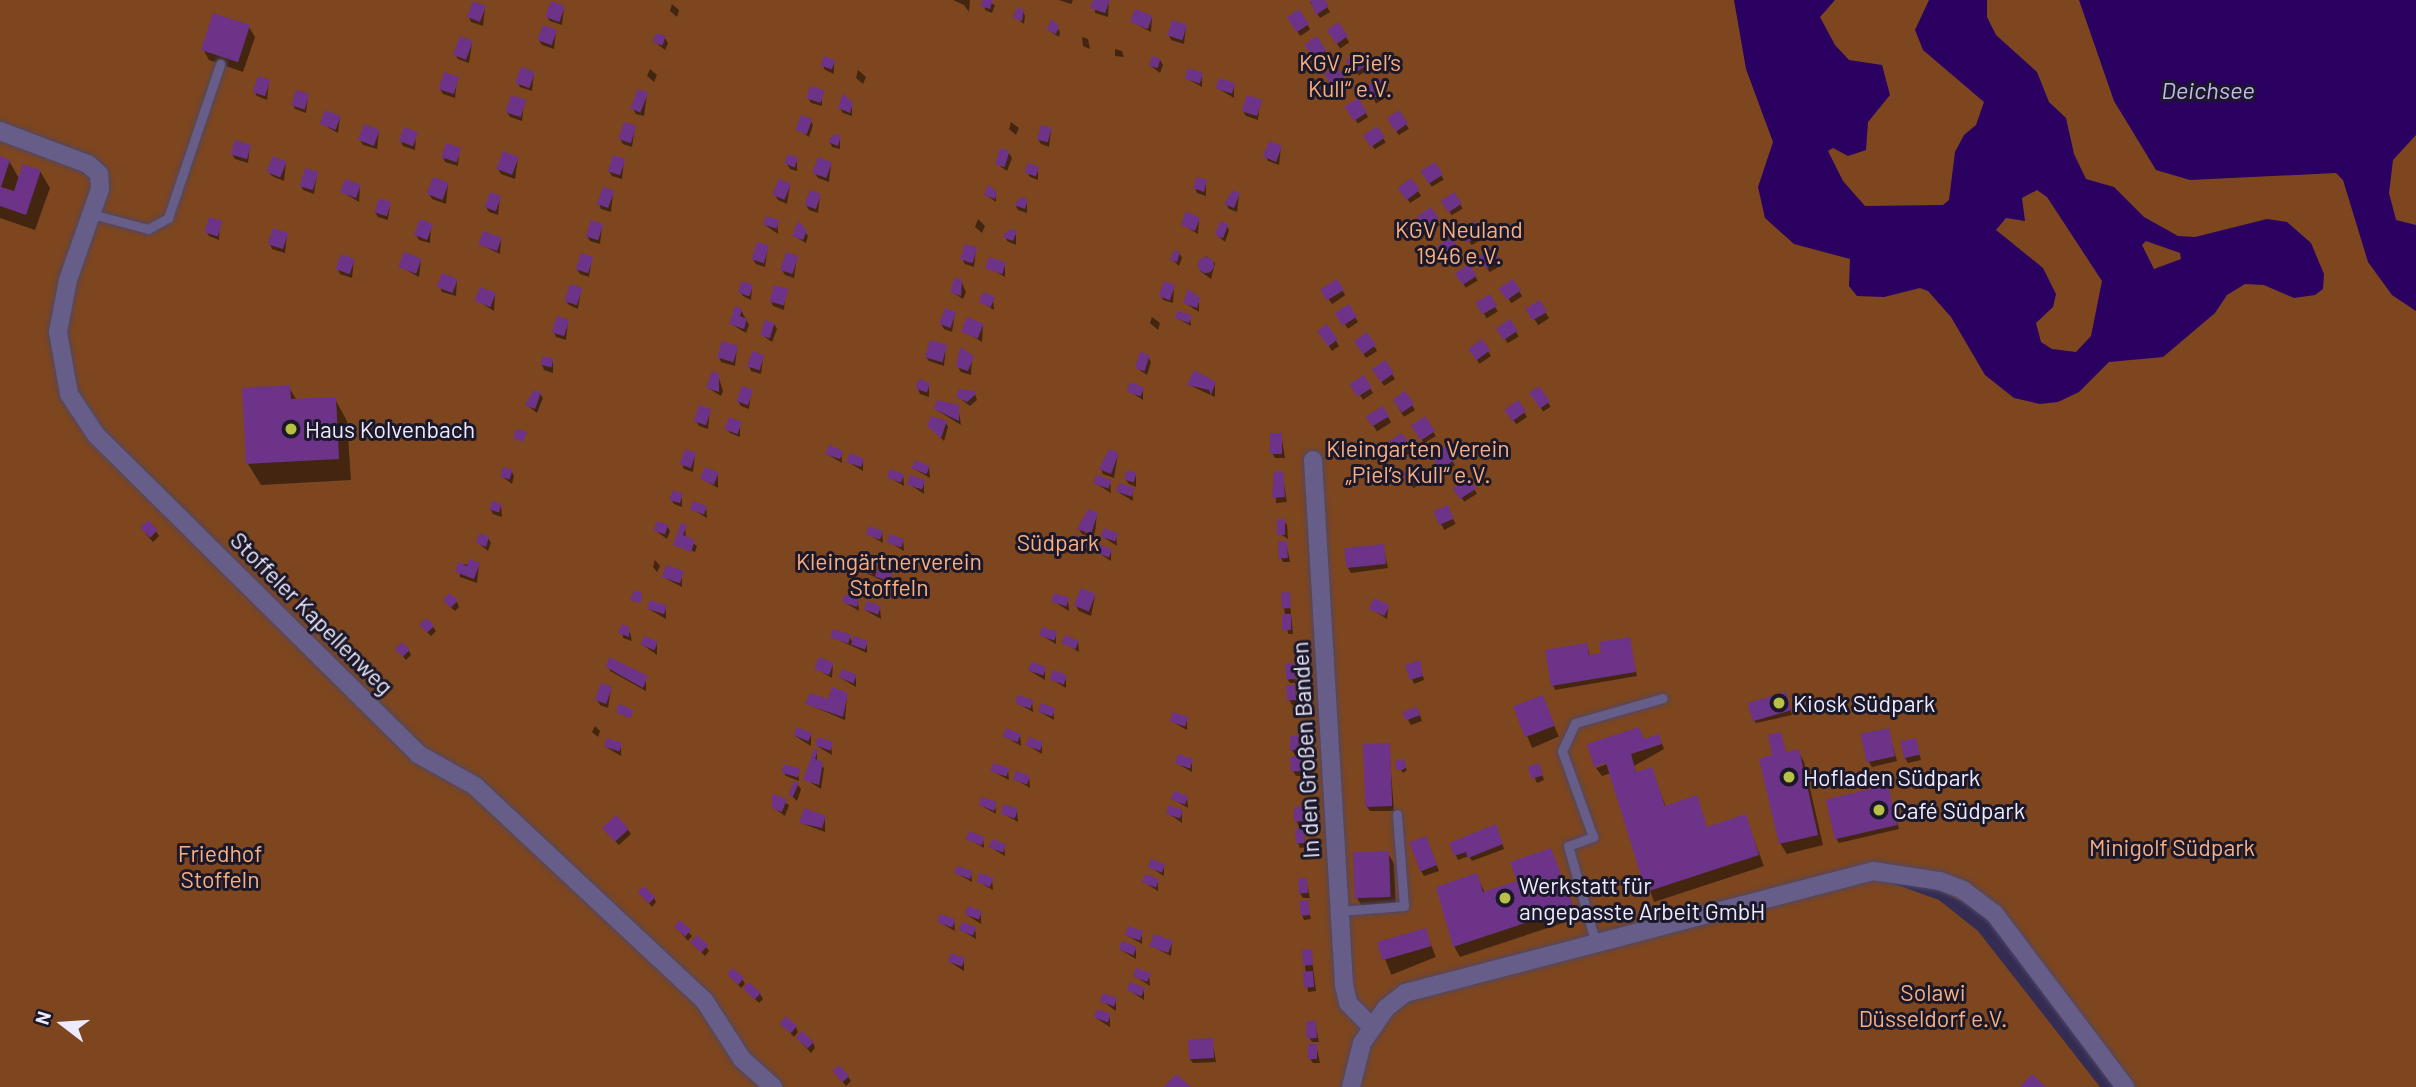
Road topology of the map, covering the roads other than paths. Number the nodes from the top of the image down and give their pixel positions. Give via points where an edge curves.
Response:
1 (219, 64) dead end
2 (0, 131) edge
3 (92, 214) junction
4 (1313, 460) dead end
5 (1663, 698) dead end
6 (1397, 814) dead end
7 (1340, 911) junction
8 (1597, 946) junction
9 (1372, 1027) junction
10 (773, 1087) edge
11 (1351, 1087) edge
12 (2125, 1087) edge

1 - 3 lane via 168,218 148,229
2 - 3 street, Stoffeler Kapellenweg via 93,167 101,180
3 - 10 street, Stoffeler Kapellenweg via 68,280 58,332 69,394 96,435 418,754 475,786 704,1000 742,1059
4 - 7 street, In den Großen Banden
5 - 8 lane via 1575,723 1562,751 1593,837 1569,846
6 - 7 lane via 1404,906
7 - 9 street, In den Großen Banden via 1348,1003
8 - 9 street via 1405,993
8 - 12 street via 1856,874 1923,876 1963,890 2009,928
9 - 11 street via 1355,1058

